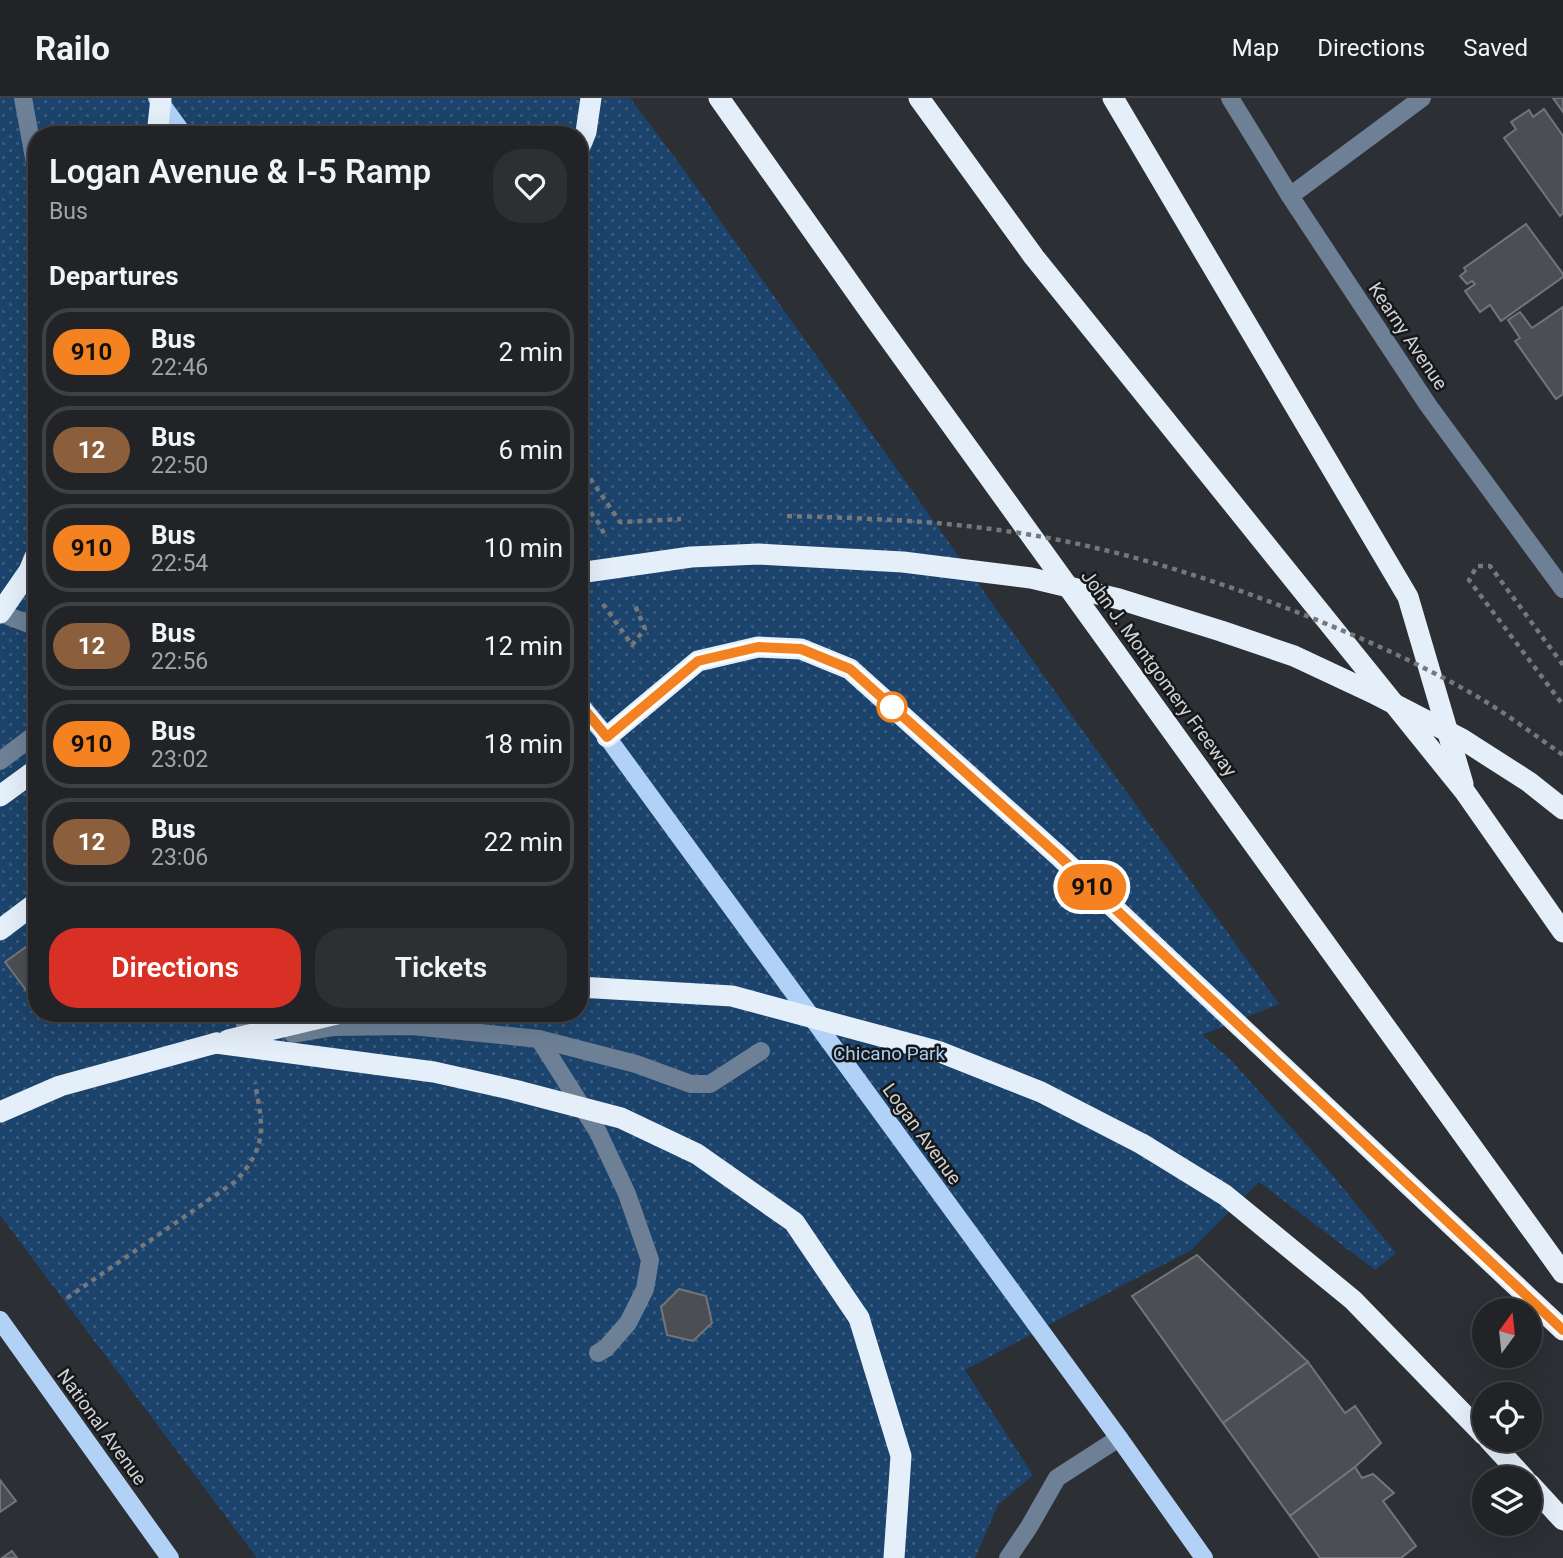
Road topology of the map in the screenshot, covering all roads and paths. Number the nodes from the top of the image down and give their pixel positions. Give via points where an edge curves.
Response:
1 (23, 98) edge
2 (159, 98) edge
3 (591, 98) edge
4 (719, 98) edge
5 (919, 98) edge
6 (1113, 98) edge
7 (1230, 98) edge
8 (1422, 98) edge
9 (28, 126) edge
10 (157, 126) edge
11 (178, 126) edge
12 (587, 126) edge
13 (1290, 196) junction
14 (588, 508) edge
15 (600, 525) dead end
16 (28, 572) edge
17 (588, 572) edge
18 (1563, 589) edge
19 (0, 613) edge
20 (28, 624) edge
21 (1563, 664) edge
22 (1563, 705) edge
23 (588, 714) edge
24 (607, 737) junction
25 (28, 740) edge
26 (0, 761) edge
27 (28, 776) edge
28 (1465, 792) junction
29 (0, 796) edge
30 (1563, 809) edge
31 (28, 909) edge
32 (0, 930) edge
33 (1563, 932) edge
34 (588, 988) edge
35 (245, 1022) edge
36 (304, 1022) edge
37 (539, 1039) junction
38 (248, 1041) junction
39 (216, 1043) junction
40 (761, 1051) dead end
41 (0, 1112) edge
42 (1563, 1273) edge
43 (67, 1298) dead end
44 (0, 1320) edge
45 (1563, 1330) edge
46 (598, 1353) dead end
47 (1472, 1423) edge
48 (1119, 1438) junction
49 (1500, 1452) edge
50 (1513, 1466) edge
51 (1542, 1497) edge
52 (1563, 1520) edge
53 (170, 1558) edge
54 (894, 1558) edge
55 (1008, 1558) edge
56 (1204, 1558) edge

1 - 9 street
2 - 10 highway, bridge
2 - 11 main road
3 - 12 highway
4 - 42 highway, John J. Montgomery Freeway
5 - 28 highway via 1034,257
6 - 28 highway via 1408,597
7 - 13 street, Kearny Avenue
8 - 13 street
13 - 18 street, Kearny Avenue via 1428,405
14 - 15 path
16 - 19 highway, bridge
17 - 30 highway, bridge via 691,558 772,555 903,562 1031,578 1119,598 1294,656 1373,693 1462,739
19 - 20 street
21 - 22 path via 1490,566 1477,566 1469,580
23 - 24 main road, Logan Avenue
24 - 45 highway via 698,661 758,647 801,649 850,669 1061,858
24 - 48 main road, Logan Avenue
25 - 26 street
27 - 29 highway
28 - 33 highway
31 - 32 highway
34 - 47 highway, bridge via 732,996 940,1052 1041,1092 1142,1144 1225,1195 1353,1300
35 - 38 street
36 - 39 highway, bridge
37 - 38 street via 412,1026 334,1027
37 - 40 street via 636,1064 691,1084 710,1084
37 - 46 street via 598,1132 627,1194 650,1260 645,1289 628,1323
38 - 43 path via 262,1121 258,1151 246,1169 236,1181
39 - 41 highway via 60,1086
39 - 54 highway, bridge via 434,1072 621,1118 697,1154 794,1222 859,1318 901,1456
44 - 53 main road, National Avenue
48 - 55 street via 1057,1478
48 - 56 main road, Logan Avenue
49 - 50 highway
51 - 52 highway

